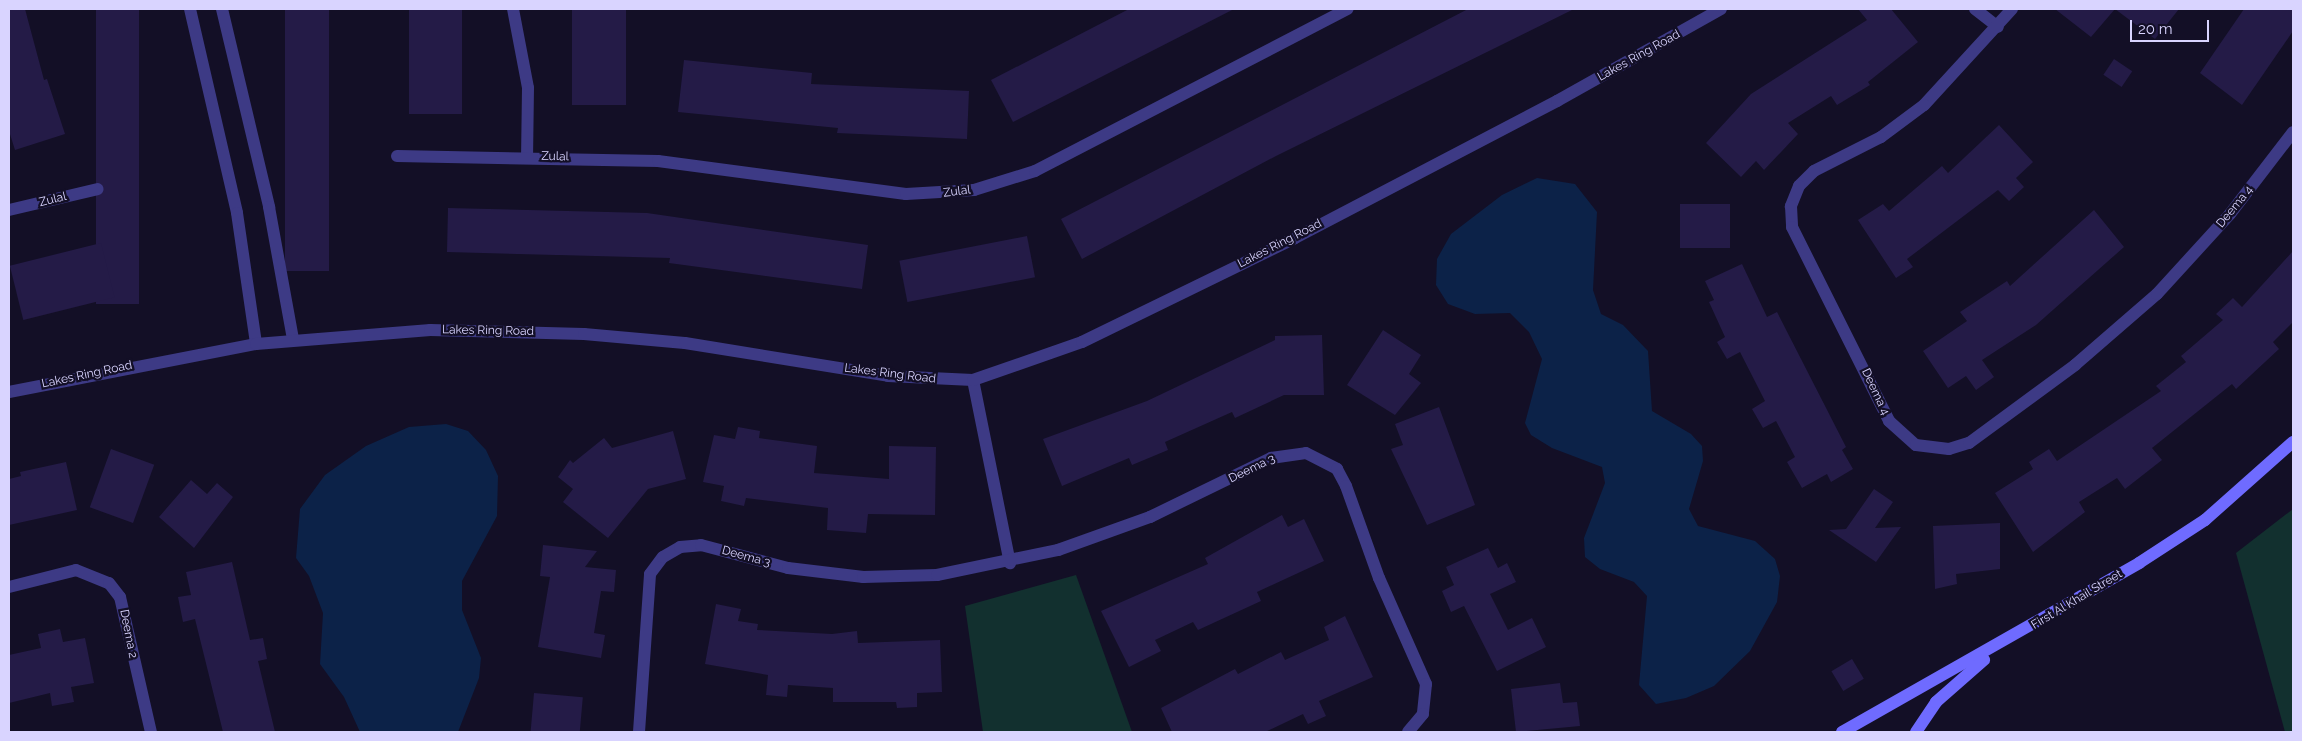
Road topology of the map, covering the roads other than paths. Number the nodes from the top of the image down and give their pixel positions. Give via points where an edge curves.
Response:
1 (190, 9) edge
2 (222, 9) edge
3 (513, 9) edge
4 (1348, 9) edge
5 (1721, 9) edge
6 (1974, 9) edge
7 (2012, 9) edge
8 (1998, 27) junction
9 (2293, 132) edge
10 (397, 156) dead end
11 (527, 156) junction
12 (98, 189) dead end
13 (9, 210) edge
14 (292, 339) junction
15 (256, 344) junction
16 (972, 380) junction
17 (9, 392) edge
18 (2293, 442) edge
19 (1010, 563) junction
20 (9, 587) edge
21 (2003, 644) junction
22 (151, 732) edge
23 (639, 732) edge
24 (1408, 732) edge
25 (1842, 732) edge
26 (1916, 732) edge

1 - 15 street via 237,213
2 - 14 street via 269,207
3 - 11 street, Zulal via 528,88
4 - 11 street, Zulal via 1034,171 974,190 906,194 658,161
5 - 16 street, Lakes Ring Road via 1557,101 1295,238 1082,342
6 - 8 street
7 - 8 street, Deema 4
8 - 9 street, Deema 4 via 1924,106 1881,137 1814,171 1799,186 1791,206 1792,227 1889,420 1916,444 1950,449 1969,443 2075,365 2157,294 2230,214
10 - 11 street, Zulal
12 - 13 street, Zulal
14 - 15 street, Lakes Ring Road
14 - 16 street, Lakes Ring Road via 430,330 584,334 694,345 888,376
15 - 17 street, Lakes Ring Road
16 - 19 street
18 - 21 main road, First Al Khail Street via 2205,520
19 - 23 street, Deema 3 via 937,576 863,577 788,568 701,545 680,547 662,557 650,574
19 - 24 street, Deema 3 via 1150,517 1271,458 1306,453 1323,458 1337,469 1346,486 1379,578 1426,684 1423,714
20 - 22 street, Deema 2 via 76,570 109,583 120,597
21 - 25 main road, First Al Khail Street
21 - 26 main road via 1936,702

